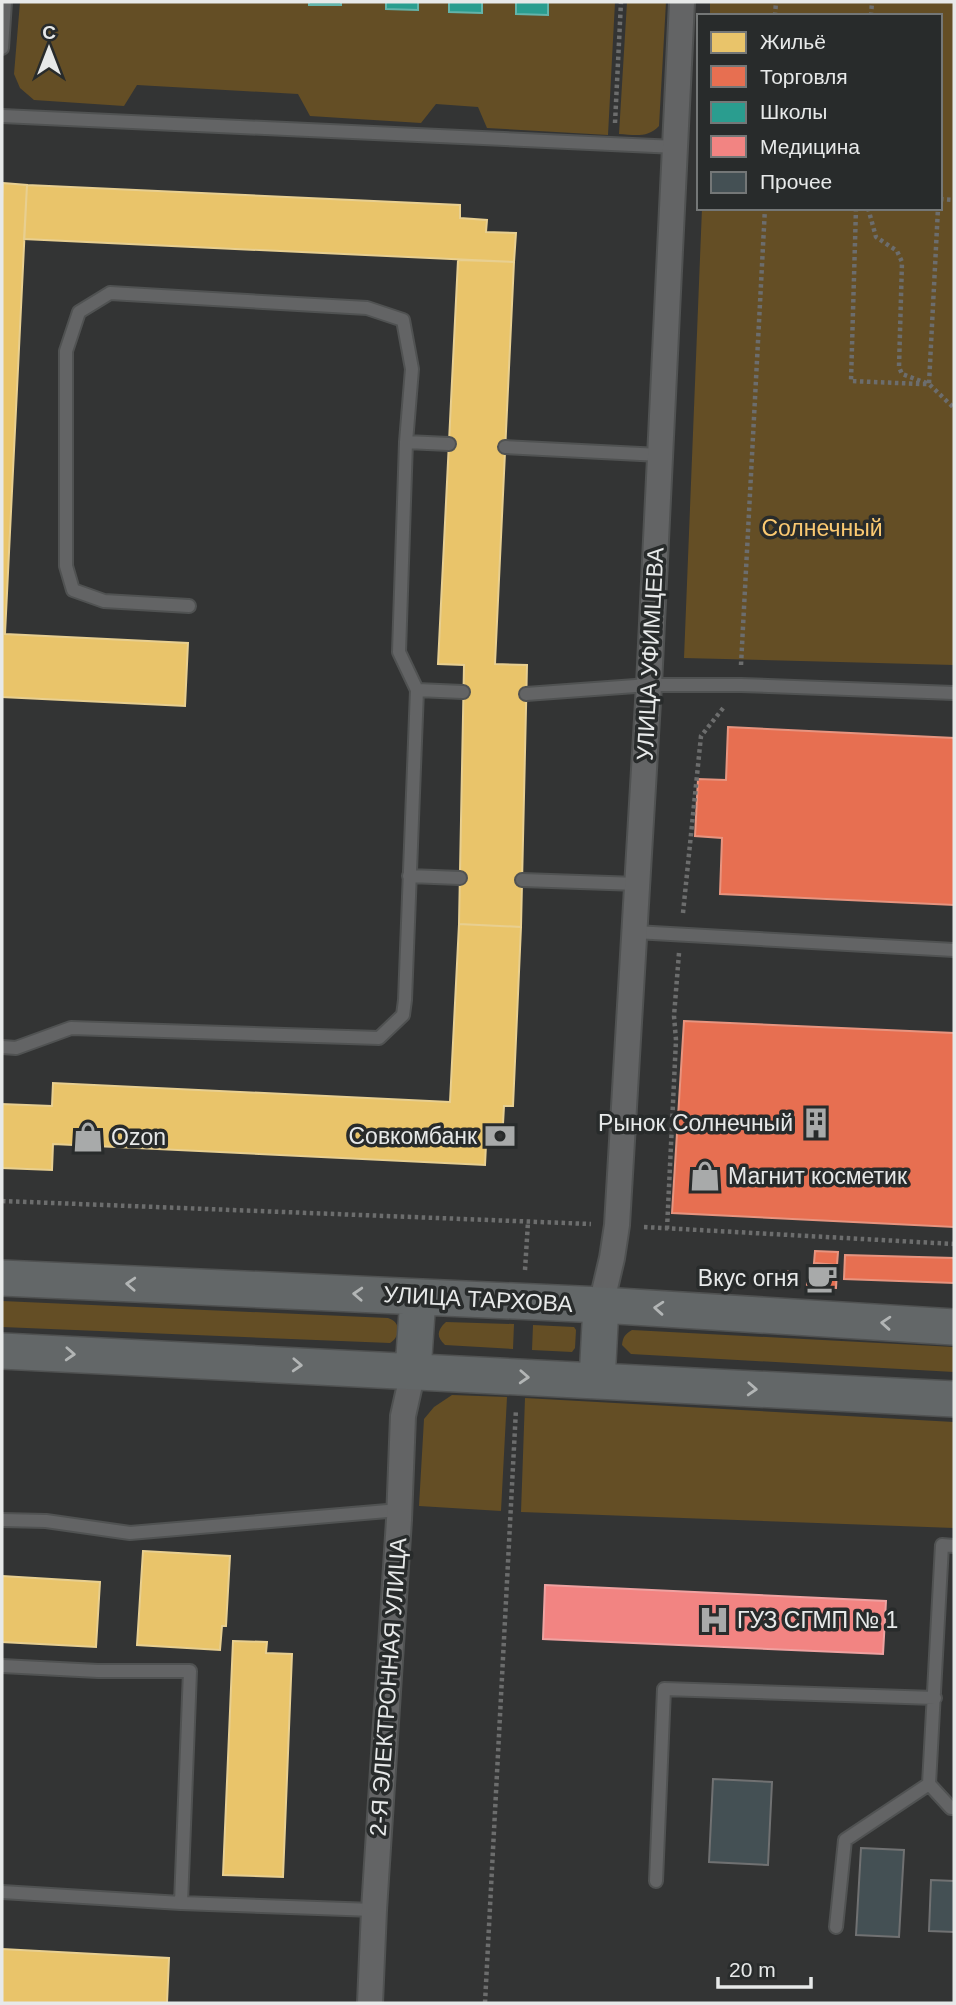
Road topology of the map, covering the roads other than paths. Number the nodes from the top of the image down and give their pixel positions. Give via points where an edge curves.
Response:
1 (5, 2) edge
2 (682, 2) edge
3 (2, 48) edge
4 (2, 116) edge
5 (676, 147) junction
6 (406, 442) junction
7 (449, 444) dead end
8 (505, 447) dead end
9 (660, 455) junction
10 (188, 606) dead end
11 (649, 685) junction
12 (417, 690) junction
13 (463, 692) dead end
14 (954, 693) edge
15 (526, 694) dead end
16 (409, 876) junction
17 (460, 877) dead end
18 (522, 880) dead end
19 (638, 884) junction
20 (635, 932) junction
21 (954, 950) edge
22 (2, 1047) edge
23 (2, 1278) edge
24 (418, 1297) junction
25 (601, 1305) junction
26 (954, 1327) edge
27 (2, 1351) edge
28 (413, 1371) junction
29 (597, 1381) junction
30 (954, 1399) edge
31 (399, 1510) junction
32 (2, 1520) edge
33 (954, 1546) edge
34 (2, 1666) edge
35 (935, 1698) junction
36 (929, 1784) junction
37 (954, 1808) edge
38 (656, 1881) dead end
39 (2, 1892) edge
40 (181, 1903) junction
41 (374, 1910) junction
42 (836, 1927) dead end
43 (370, 2003) edge

1 - 3 lane
2 - 5 street, УЛИЦА УФИМЦЕВА
4 - 5 lane
5 - 9 street, УЛИЦА УФИМЦЕВА
6 - 7 lane
6 - 10 lane via 412,369 402,320 367,309 110,293 79,312 66,351 66,566 73,590 104,601
6 - 12 lane via 399,652
8 - 9 lane
9 - 11 street, УЛИЦА УФИМЦЕВА
11 - 14 lane
11 - 15 lane
11 - 19 street, УЛИЦА УФИМЦЕВА
12 - 13 lane
12 - 16 lane
16 - 17 lane
16 - 22 lane via 405,1000 402,1015 379,1038 71,1028 16,1048
18 - 19 lane
19 - 20 street, УЛИЦА УФИМЦЕВА
20 - 21 lane
20 - 25 street, УЛИЦА УФИМЦЕВА via 617,1225
24 -> 23 main road, УЛИЦА ТАРХОВА
24 - 25 main road, УЛИЦА ТАРХОВА
24 - 28 main road
26 -> 25 main road, УЛИЦА ТАРХОВА
25 - 29 main road
27 -> 28 main road
28 -> 29 main road
28 - 31 street, 2-Я ЭЛЕКТРОННАЯ УЛИЦА via 403,1416
29 -> 30 main road
31 - 32 lane via 130,1533
31 - 41 street, 2-Я ЭЛЕКТРОННАЯ УЛИЦА
33 - 35 lane via 942,1545
34 - 40 lane via 190,1671
35 - 36 lane
35 - 38 lane via 664,1689
36 - 37 lane
36 - 42 lane via 845,1840
39 - 40 lane
40 - 41 lane
41 - 43 street, 2-Я ЭЛЕКТРОННАЯ УЛИЦА

